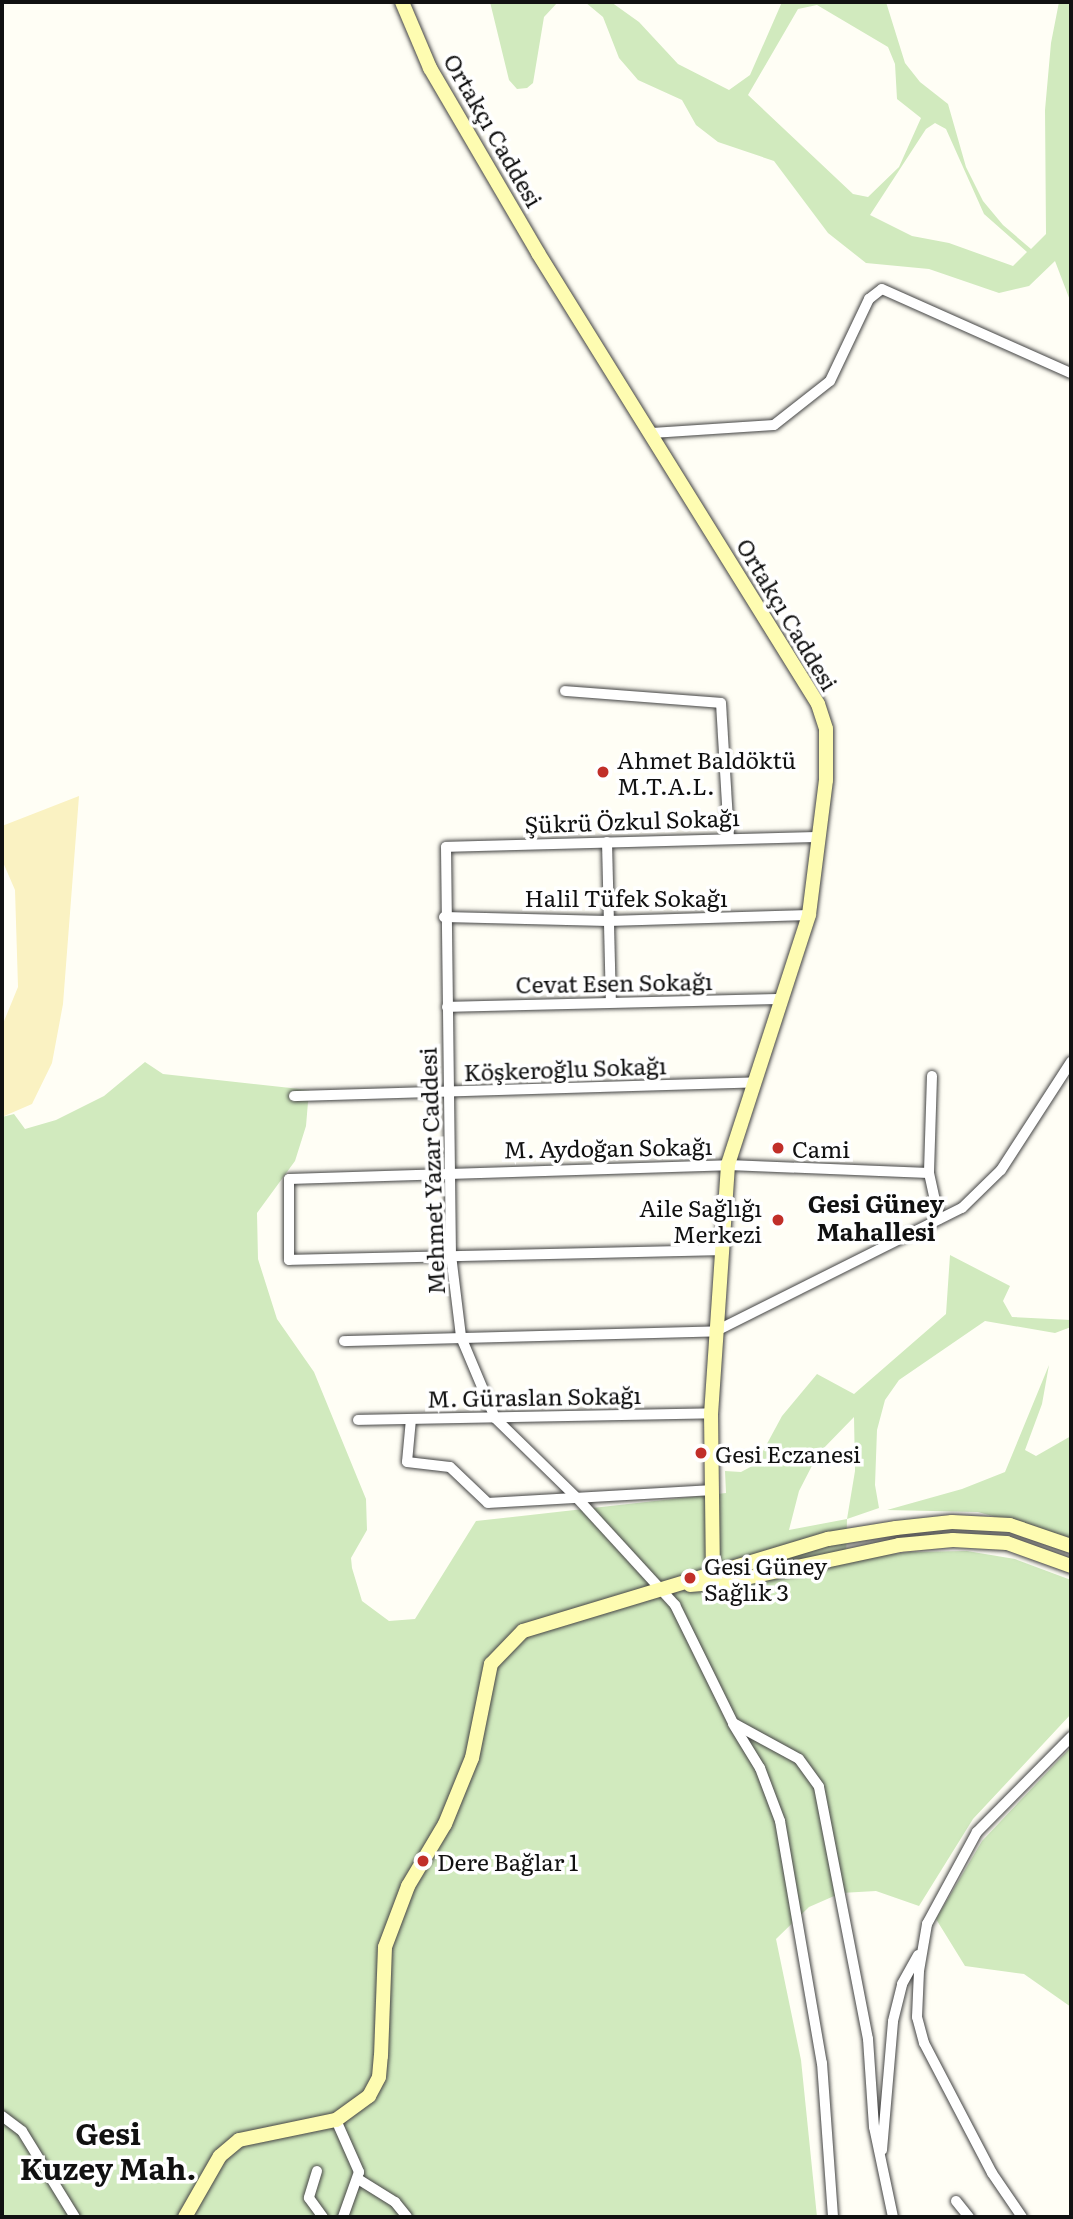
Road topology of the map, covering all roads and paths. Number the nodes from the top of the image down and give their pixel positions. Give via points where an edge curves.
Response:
1 (402, 2) edge
2 (1071, 373) edge
3 (652, 433) junction
4 (565, 691) dead end
5 (729, 837) junction
6 (820, 837) junction
7 (607, 842) junction
8 (446, 847) joint
9 (809, 915) junction
10 (444, 917) junction
11 (608, 920) junction
12 (783, 999) junction
13 (611, 1002) junction
14 (447, 1007) junction
15 (1071, 1062) edge
16 (932, 1076) dead end
17 (754, 1082) junction
18 (447, 1093) junction
19 (294, 1096) dead end
20 (728, 1165) junction
21 (448, 1172) junction
22 (929, 1173) junction
23 (939, 1219) junction
24 (721, 1250) junction
25 (451, 1255) junction
26 (716, 1331) junction
27 (461, 1337) junction
28 (344, 1341) dead end
29 (711, 1413) junction
30 (495, 1418) junction
31 (411, 1419) junction
32 (358, 1420) dead end
33 (713, 1490) junction
34 (578, 1499) junction
35 (1071, 1546) edge
36 (1071, 1566) edge
37 (713, 1572) junction
38 (661, 1587) junction
39 (733, 1723) junction
40 (1071, 1737) edge
41 (925, 1943) junction
42 (2, 2116) edge
43 (336, 2120) junction
44 (880, 2162) junction
45 (317, 2171) dead end
46 (358, 2179) junction
47 (956, 2201) dead end
48 (75, 2217) edge
49 (185, 2217) edge
50 (323, 2217) edge
51 (343, 2217) edge
52 (407, 2217) edge
53 (832, 2217) edge
54 (892, 2217) edge
55 (969, 2217) edge
56 (1022, 2217) edge

1 - 3 street, Ortakçı Caddesi via 450,102 538,253
2 - 3 street via 882,289 869,299 830,381 774,425
3 - 6 street, Ortakçı Caddesi via 818,704 826,729
4 - 5 street via 721,703
5 - 6 street, Şükrü Özkul Sokağı
5 - 7 street, Şükrü Özkul Sokağı
6 - 9 street, Ortakçı Caddesi
7 - 8 street, Şükrü Özkul Sokağı
7 - 11 street
8 - 10 street, Mehmet Yazar Caddesi
9 - 11 street, Halil Tüfek Sokağı
9 - 12 street, Ortakçı Caddesi
10 - 11 street, Halil Tüfek Sokağı
10 - 14 street, Mehmet Yazar Caddesi
11 - 13 street
12 - 13 street, Cevat Esen Sokağı
12 - 17 street, Ortakçı Caddesi
13 - 14 street, Cevat Esen Sokağı
14 - 18 street, Mehmet Yazar Caddesi
15 - 23 street via 1001,1170 962,1208
16 - 22 street
17 - 18 street, Köşkeroğlu Sokağı
17 - 20 street, Ortakçı Caddesi
18 - 19 street, Köşkeroğlu Sokağı
18 - 21 street, Mehmet Yazar Caddesi
20 - 21 street, M. Aydoğan Sokağı
20 - 22 street, M. Aydoğan Sokağı
20 - 24 street, Ortakçı Caddesi
21 - 25 street, Mehmet Yazar Caddesi
21 - 25 street, M. Aydoğan Sokağı via 289,1180 289,1260
22 - 23 street
23 - 26 street
24 - 25 street
24 - 26 street, Ortakçı Caddesi
25 - 27 street, Mehmet Yazar Caddesi
26 - 27 street
26 - 29 street, Ortakçı Caddesi
27 - 28 street
27 - 30 street, Mehmet Yazar Caddesi
29 - 30 street, M. Güraslan Sokağı
29 - 33 street, Ortakçı Caddesi
30 - 31 street, M. Güraslan Sokağı
30 - 34 street, Mehmet Yazar Caddesi
31 - 32 street, M. Güraslan Sokağı
31 - 34 street via 407,1462 450,1467 488,1503
33 - 34 street
33 - 37 street, Ortakçı Caddesi
34 - 38 street, Mehmet Yazar Caddesi
35 - 37 street via 1010,1525 952,1522 828,1539
36 - 38 street via 1007,1543 953,1540 831,1557 727,1582
37 - 38 street
38 - 39 street, Mehmet Yazar Caddesi via 692,1634
38 - 43 street via 523,1632 491,1664 472,1758 444,1824 408,1886 385,1947 379,2077 362,2104
39 - 44 street via 799,1759 819,1787 868,2039
39 - 53 street, Mehmet Yazar Caddesi via 760,1768 780,1821 822,2063
40 - 41 street via 977,1832 927,1924
41 - 44 street via 902,1984 893,2021
41 - 56 street via 916,1994 924,2043 992,2173
42 - 48 street via 22,2131
43 - 46 street via 357,2165
43 - 49 street via 239,2140 220,2156
44 - 54 street
45 - 50 street via 309,2198
46 - 51 street
46 - 52 street via 395,2202
47 - 55 street

